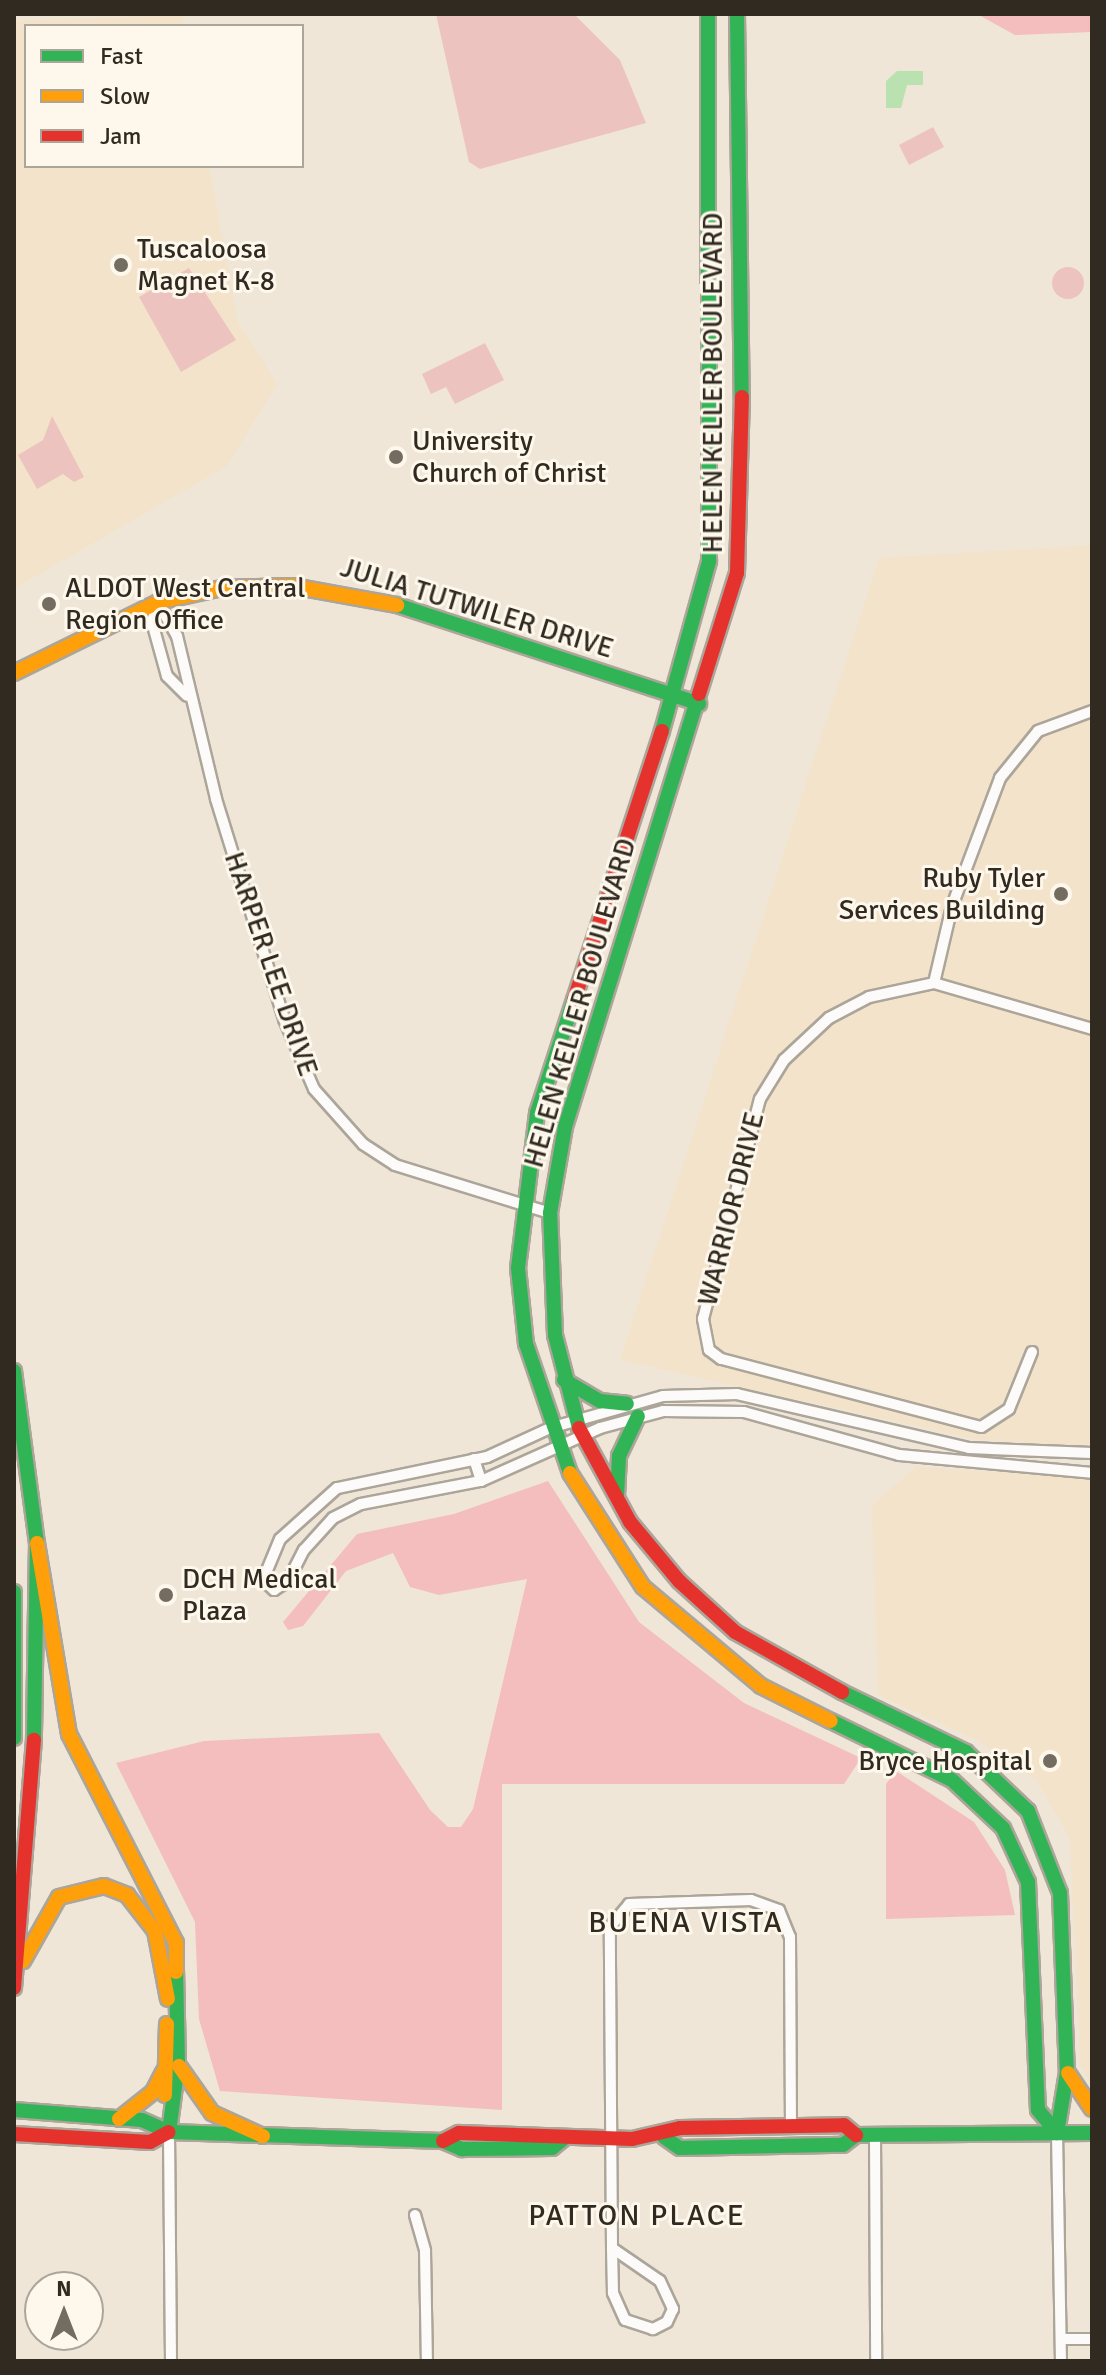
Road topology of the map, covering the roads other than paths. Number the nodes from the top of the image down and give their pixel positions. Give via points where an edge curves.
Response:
1 (708, 14) edge
2 (737, 14) edge
3 (158, 602) junction
4 (14, 673) edge
5 (674, 694) junction
6 (187, 696) junction
7 (699, 704) junction
8 (1092, 711) edge
9 (934, 983) junction
10 (1092, 1029) edge
11 (521, 1206) junction
12 (550, 1213) junction
13 (1032, 1352) dead end
14 (14, 1371) edge
15 (564, 1380) junction
16 (627, 1404) junction
17 (638, 1416) junction
18 (576, 1419) junction
19 (550, 1428) junction
20 (582, 1437) junction
21 (558, 1451) junction
22 (1092, 1453) edge
23 (474, 1459) junction
24 (1092, 1473) edge
25 (367, 1480) junction
26 (481, 1481) junction
27 (617, 1501) junction
28 (371, 1502) junction
29 (37, 1543) junction
30 (14, 1592) edge
31 (15, 1618) edge
32 (14, 1738) edge
33 (14, 1987) edge
34 (171, 2066) junction
35 (1067, 2072) junction
36 (1092, 2109) edge
37 (14, 2110) edge
38 (119, 2119) junction
39 (791, 2126) junction
40 (169, 2132) junction
41 (1057, 2133) junction
42 (1092, 2133) edge
43 (14, 2134) edge
44 (856, 2135) junction
45 (875, 2135) junction
46 (263, 2136) junction
47 (664, 2137) junction
48 (611, 2139) junction
49 (415, 2215) dead end
50 (612, 2248) junction
51 (1061, 2339) junction
52 (1092, 2339) edge
53 (171, 2361) edge
54 (427, 2361) edge
55 (876, 2361) edge
56 (1061, 2361) edge

1 - 5 main road, HELEN KELLER BOULEVARD via 714,518 702,603
2 - 7 main road, HELEN KELLER BOULEVARD via 743,518 734,594
3 - 4 main road, JULIA TUTWILER DRIVE
3 - 5 main road, JULIA TUTWILER DRIVE via 244,586 343,591
3 - 6 street, HARPER LEE DRIVE via 177,636
3 - 6 street, HARPER LEE DRIVE via 152,622 167,676
5 - 7 main road, JULIA TUTWILER DRIVE
5 - 11 main road, HELEN KELLER BOULEVARD via 537,1113
6 - 11 street, HARPER LEE DRIVE via 284,1019 314,1089 363,1144 395,1165
7 - 12 main road, HELEN KELLER BOULEVARD via 565,1127
8 - 9 street via 1038,731 1000,778 952,906
9 - 10 street
9 - 13 street, WARRIOR DRIVE via 855,1003 784,1060 749,1128 702,1335 709,1350 736,1364 981,1427 1009,1409
11 - 12 street, HARPER LEE DRIVE
11 - 19 main road, HELEN KELLER BOULEVARD via 526,1344
12 - 15 main road, HELEN KELLER BOULEVARD via 551,1300
14 - 29 main road
15 - 16 main road via 600,1401
15 - 18 main road, HELEN KELLER BOULEVARD
16 - 18 street
16 - 22 street via 737,1394 956,1446
17 - 20 street
17 - 24 street via 744,1412 899,1455
17 - 27 main road via 619,1456
18 - 19 street
18 - 20 main road, HELEN KELLER BOULEVARD
19 - 21 main road, HELEN KELLER BOULEVARD
19 - 23 street
20 - 21 street
20 - 27 main road, HELEN KELLER BOULEVARD
21 - 26 street
21 - 41 main road, HELEN KELLER BOULEVARD via 595,1522 643,1587 699,1640 761,1686 952,1780 1003,1828 1028,1882 1038,2110
23 - 25 street
23 - 26 street
25 - 28 street
25 - 28 street via 337,1488 301,1513 272,1551 263,1580 274,1590 288,1581 304,1550 333,1518
26 - 28 street
27 - 35 main road, HELEN KELLER BOULEVARD via 679,1581 735,1632 800,1672 966,1752 1015,1794 1046,1845 1060,1893
29 - 33 main road via 33,1784
29 - 34 main road via 80,1768 176,1943
30 - 31 main road
31 - 32 main road
33 - 34 main road via 32,1936 59,1897 96,1884 127,1895 155,1931 167,1964
34 - 38 main road via 153,2092
34 - 40 main road
34 - 46 main road via 212,2113
35 - 36 main road
35 - 41 main road, HELEN KELLER BOULEVARD
37 - 38 main road
38 - 40 main road
39 - 44 main road via 844,2125
39 - 47 main road via 680,2128
39 - 48 street via 784,1916 751,1900 629,1904 615,1918
40 - 43 main road via 150,2142
40 - 46 main road
40 - 53 street
41 - 42 main road
41 - 45 main road
41 - 51 street
44 - 45 main road
44 - 47 main road via 843,2145 680,2148
45 - 55 street
46 - 48 main road via 443,2141 459,2133 533,2132 563,2139
47 - 48 main road
48 - 50 street
49 - 54 street via 425,2251
50 - 50 street via 613,2293 625,2320 653,2329 667,2322 673,2309 660,2281
51 - 52 street
51 - 56 street

